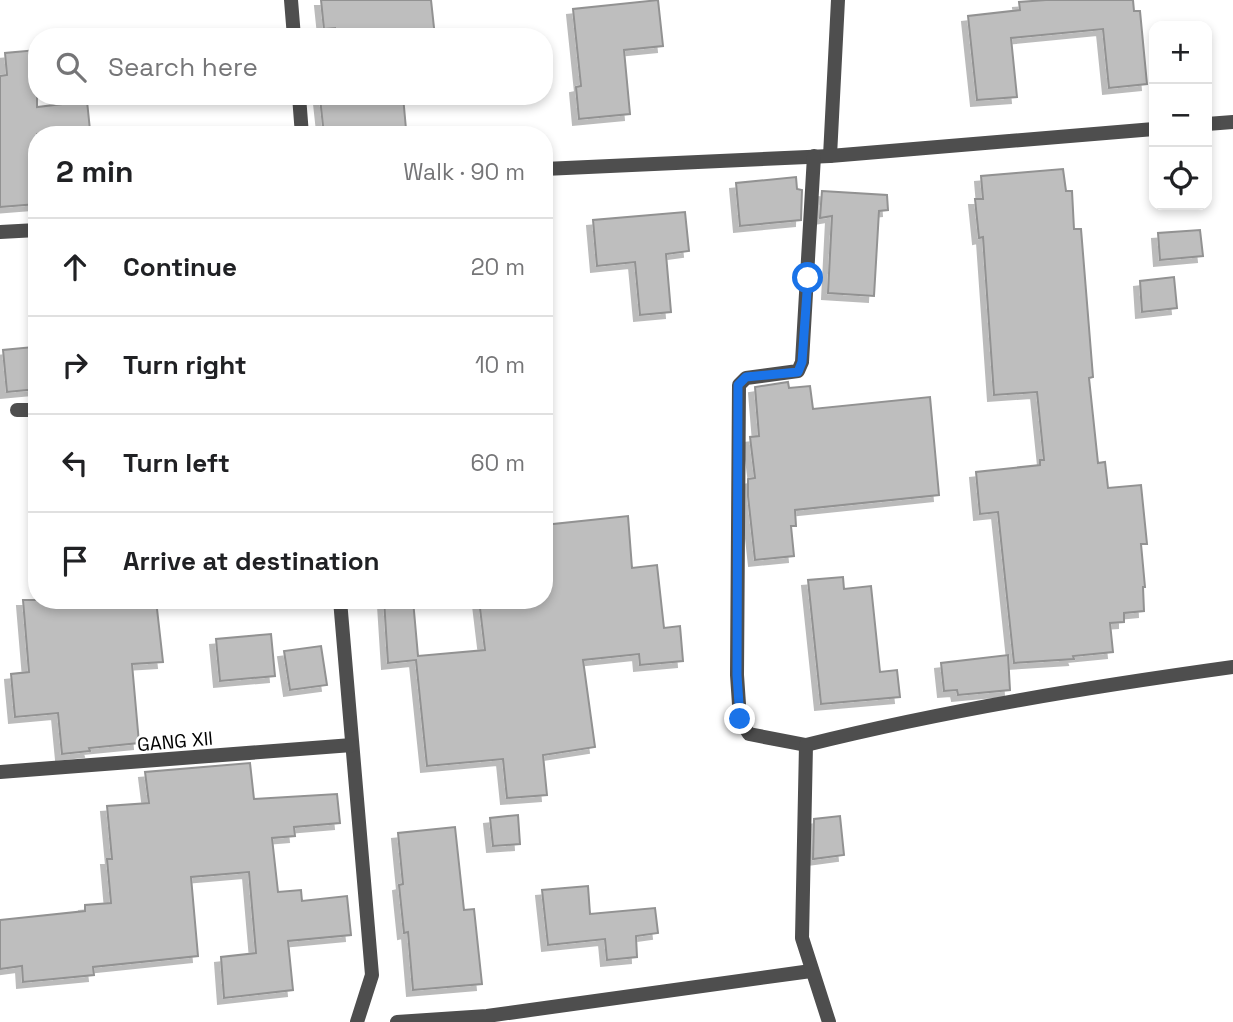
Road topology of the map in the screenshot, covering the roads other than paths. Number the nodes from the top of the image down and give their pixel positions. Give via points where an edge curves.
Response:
1 (291, 0) edge
2 (838, 0) edge
3 (293, 28) edge
4 (300, 105) edge
5 (1233, 122) edge
6 (1212, 124) edge
7 (301, 126) edge
8 (1149, 129) edge
9 (814, 156) junction
10 (830, 156) junction
11 (553, 169) edge
12 (28, 230) edge
13 (0, 232) edge
14 (17, 410) dead end
15 (28, 410) edge
16 (341, 609) edge
17 (1233, 667) edge
18 (806, 745) junction
19 (352, 746) junction
20 (0, 772) edge
21 (811, 971) junction
22 (357, 1022) edge
23 (397, 1022) edge
24 (830, 1022) edge

1 - 3 street
2 - 10 street
4 - 7 street
5 - 6 street
8 - 10 street
9 - 10 street
9 - 11 street
9 - 18 street via 802,362 798,372 746,377 738,385 740,719 749,734
12 - 13 street
14 - 15 street
16 - 19 street
17 - 18 street via 900,721
18 - 21 street via 802,938
19 - 20 street, GANG XII
19 - 22 street via 372,975
21 - 23 street via 487,1016
21 - 24 street

